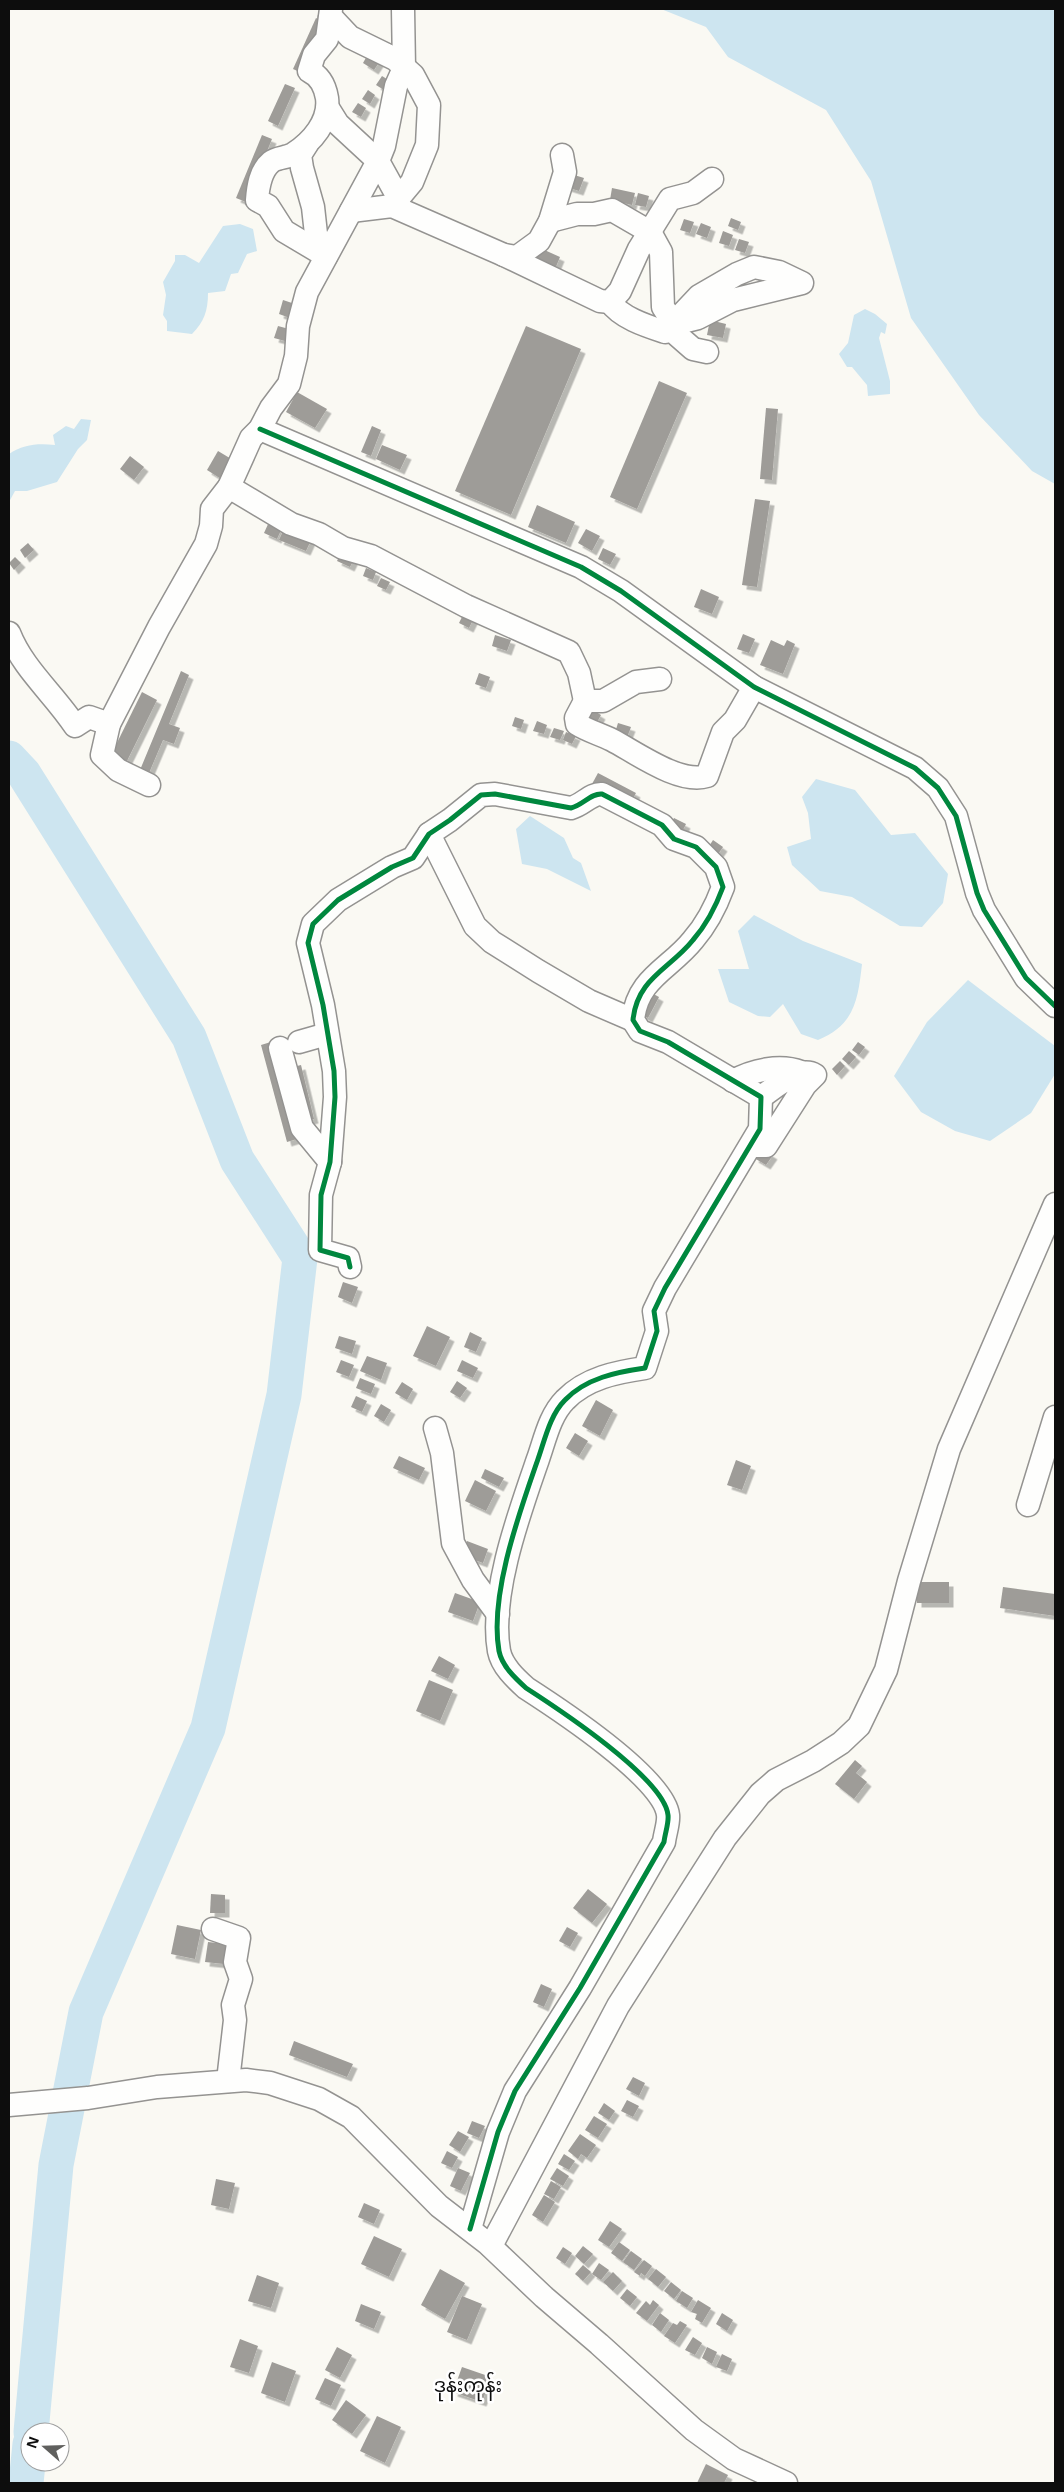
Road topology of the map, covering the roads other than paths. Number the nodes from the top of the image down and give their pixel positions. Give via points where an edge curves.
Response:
1 (403, 9) edge
2 (330, 14) edge
3 (404, 68) junction
4 (328, 108) junction
5 (307, 144) junction
6 (562, 155) dead end
7 (378, 161) junction
8 (712, 179) dead end
9 (395, 202) junction
10 (351, 211) junction
11 (550, 221) junction
12 (650, 232) junction
13 (504, 255) junction
14 (326, 256) junction
15 (610, 302) junction
16 (674, 324) junction
17 (707, 352) dead end
18 (260, 429) junction
19 (229, 487) junction
20 (9, 633) edge
21 (660, 679) dead end
22 (754, 688) junction
23 (584, 701) junction
24 (109, 724) junction
25 (149, 785) dead end
26 (455, 816) junction
27 (429, 834) junction
28 (442, 858) junction
29 (1055, 1006) edge
30 (633, 1020) junction
31 (327, 1034) junction
32 (801, 1072) junction
33 (733, 1081) junction
34 (760, 1096) junction
35 (752, 1146) junction
36 (330, 1162) junction
37 (1055, 1204) edge
38 (350, 1266) dead end
39 (1055, 1417) edge
40 (435, 1428) dead end
41 (1028, 1505) dead end
42 (498, 1614) junction
43 (213, 1929) dead end
44 (228, 2081) junction
45 (9, 2105) edge
46 (470, 2229) junction
47 (491, 2246) junction
48 (786, 2483) edge

1 - 3 street
2 - 3 street via 350,38 396,59
2 - 4 street via 327,39 314,55 308,71 316,74 326,89
3 - 7 street via 396,86
3 - 9 street via 413,74 428,105 427,145 412,182
4 - 5 street via 325,119
4 - 7 street via 338,124
5 - 14 street via 300,155 302,168 313,207 316,234
5 - 14 street via 291,155 272,161 264,170 257,200 268,206 284,231
6 - 11 street via 565,172
7 - 9 street
7 - 10 street
8 - 12 street via 693,193 670,199
9 - 10 street
9 - 13 street
10 - 14 street
11 - 12 street via 612,210
11 - 13 street via 531,249 517,257
12 - 15 street via 620,290
12 - 16 street via 661,252 663,308
13 - 15 street via 600,301
14 - 18 street via 307,292 289,384
15 - 16 street via 620,311 664,332
16 - 16 street via 699,296 754,267 779,272 802,283 733,300 698,318
16 - 17 street via 677,335 694,349
18 - 19 street via 251,438
18 - 22 street via 581,566 621,591
19 - 23 street via 291,524 319,534 343,548 371,556 466,606 569,652 579,673
19 - 24 street via 212,509 206,544
20 - 24 street via 22,659 75,726 89,717
21 - 23 street via 636,682 603,701
22 - 23 street via 723,732 707,776 698,779 651,762 611,740 590,733 577,724 576,718
22 - 29 street via 915,768 938,788 956,816 984,910 1026,978
24 - 25 street via 102,755 118,770
26 - 27 street
26 - 28 street
26 - 30 street via 481,795 495,794 571,808 602,794 662,825 674,839 696,847 716,867 723,887 716,905 692,942 639,994
27 - 28 street
27 - 31 street via 413,858 338,900 313,924 308,943
28 - 30 street via 475,926 492,942 590,1000
30 - 33 street via 640,1031 668,1042
31 - 36 street via 335,1097
31 - 36 street via 290,1045 302,1128
32 - 33 street via 776,1068
32 - 34 street
32 - 35 street via 809,1071 815,1075 805,1085 766,1146
33 - 34 street
34 - 35 street via 760,1129
35 - 42 street via 665,1288 654,1311 657,1331 645,1368 610,1373 584,1386 565,1400 553,1418 525,1492 510,1546
36 - 38 street via 321,1195 320,1250 348,1258
37 - 47 street via 948,1449 886,1670 859,1726 824,1754 776,1780 760,1794 724,1838 618,2006
39 - 41 street
40 - 42 street via 442,1453 453,1543 473,1580
42 - 46 street via 499,1653 512,1675 618,1754 659,1792 668,1814 664,1842 580,1988 515,2091 498,2132
43 - 44 street via 239,1938 235,1962 240,1979 232,2005 235,2020
44 - 45 street
44 - 46 street via 270,2083 319,2099 351,2117 439,2206
46 - 47 street
47 - 48 street via 694,2430 734,2459

